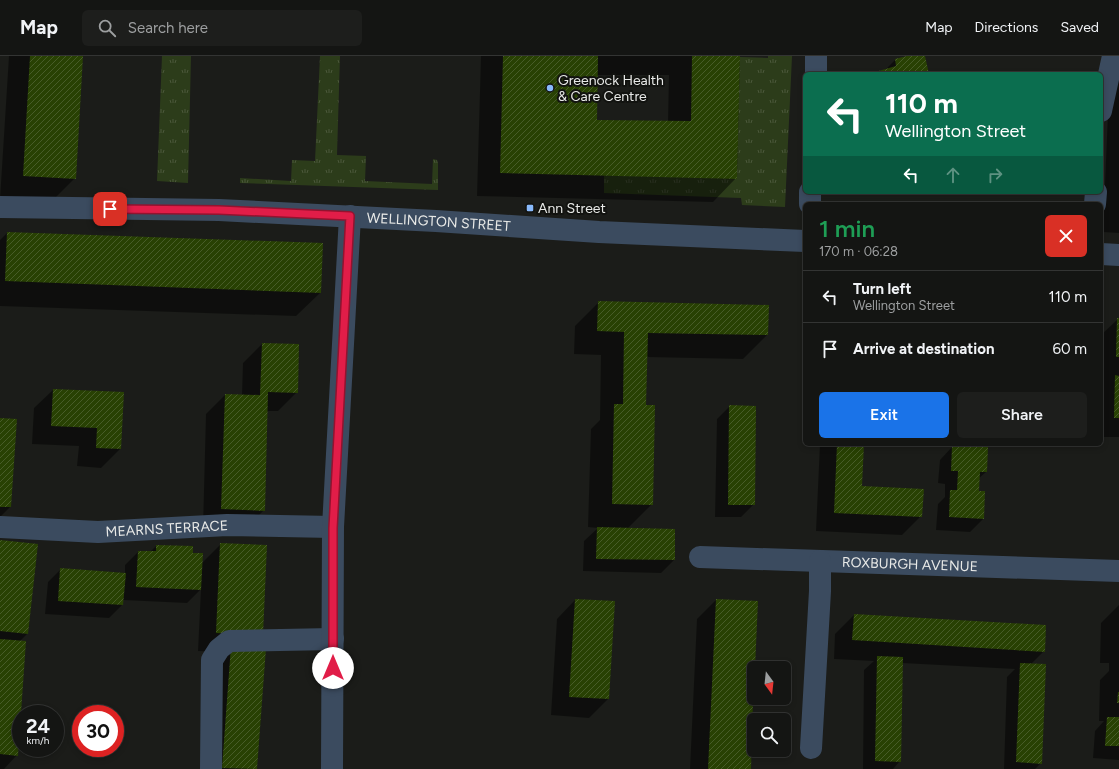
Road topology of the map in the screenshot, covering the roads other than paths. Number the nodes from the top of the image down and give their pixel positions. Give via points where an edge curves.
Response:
1 (816, 56) edge
2 (1113, 56) edge
3 (816, 72) edge
4 (1103, 102) edge
5 (0, 207) edge
6 (350, 216) junction
7 (803, 241) edge
8 (1103, 254) edge
9 (1119, 255) edge
10 (0, 527) edge
11 (333, 528) junction
12 (700, 557) dead end
13 (820, 561) junction
14 (1119, 571) edge
15 (333, 639) junction
16 (811, 748) dead end
17 (211, 769) edge
18 (332, 769) edge

1 - 3 street
2 - 4 street
5 - 6 street, WELLINGTON STREET via 219,210
6 - 7 street, WELLINGTON STREET via 599,232
6 - 11 street
8 - 9 street
10 - 11 street, MEARNS TERRACE via 98,532 227,525
11 - 15 street
12 - 13 street, ROXBURGH AVENUE
13 - 14 street, ROXBURGH AVENUE
13 - 16 street
15 - 17 street via 229,641 218,649 212,660
15 - 18 street

